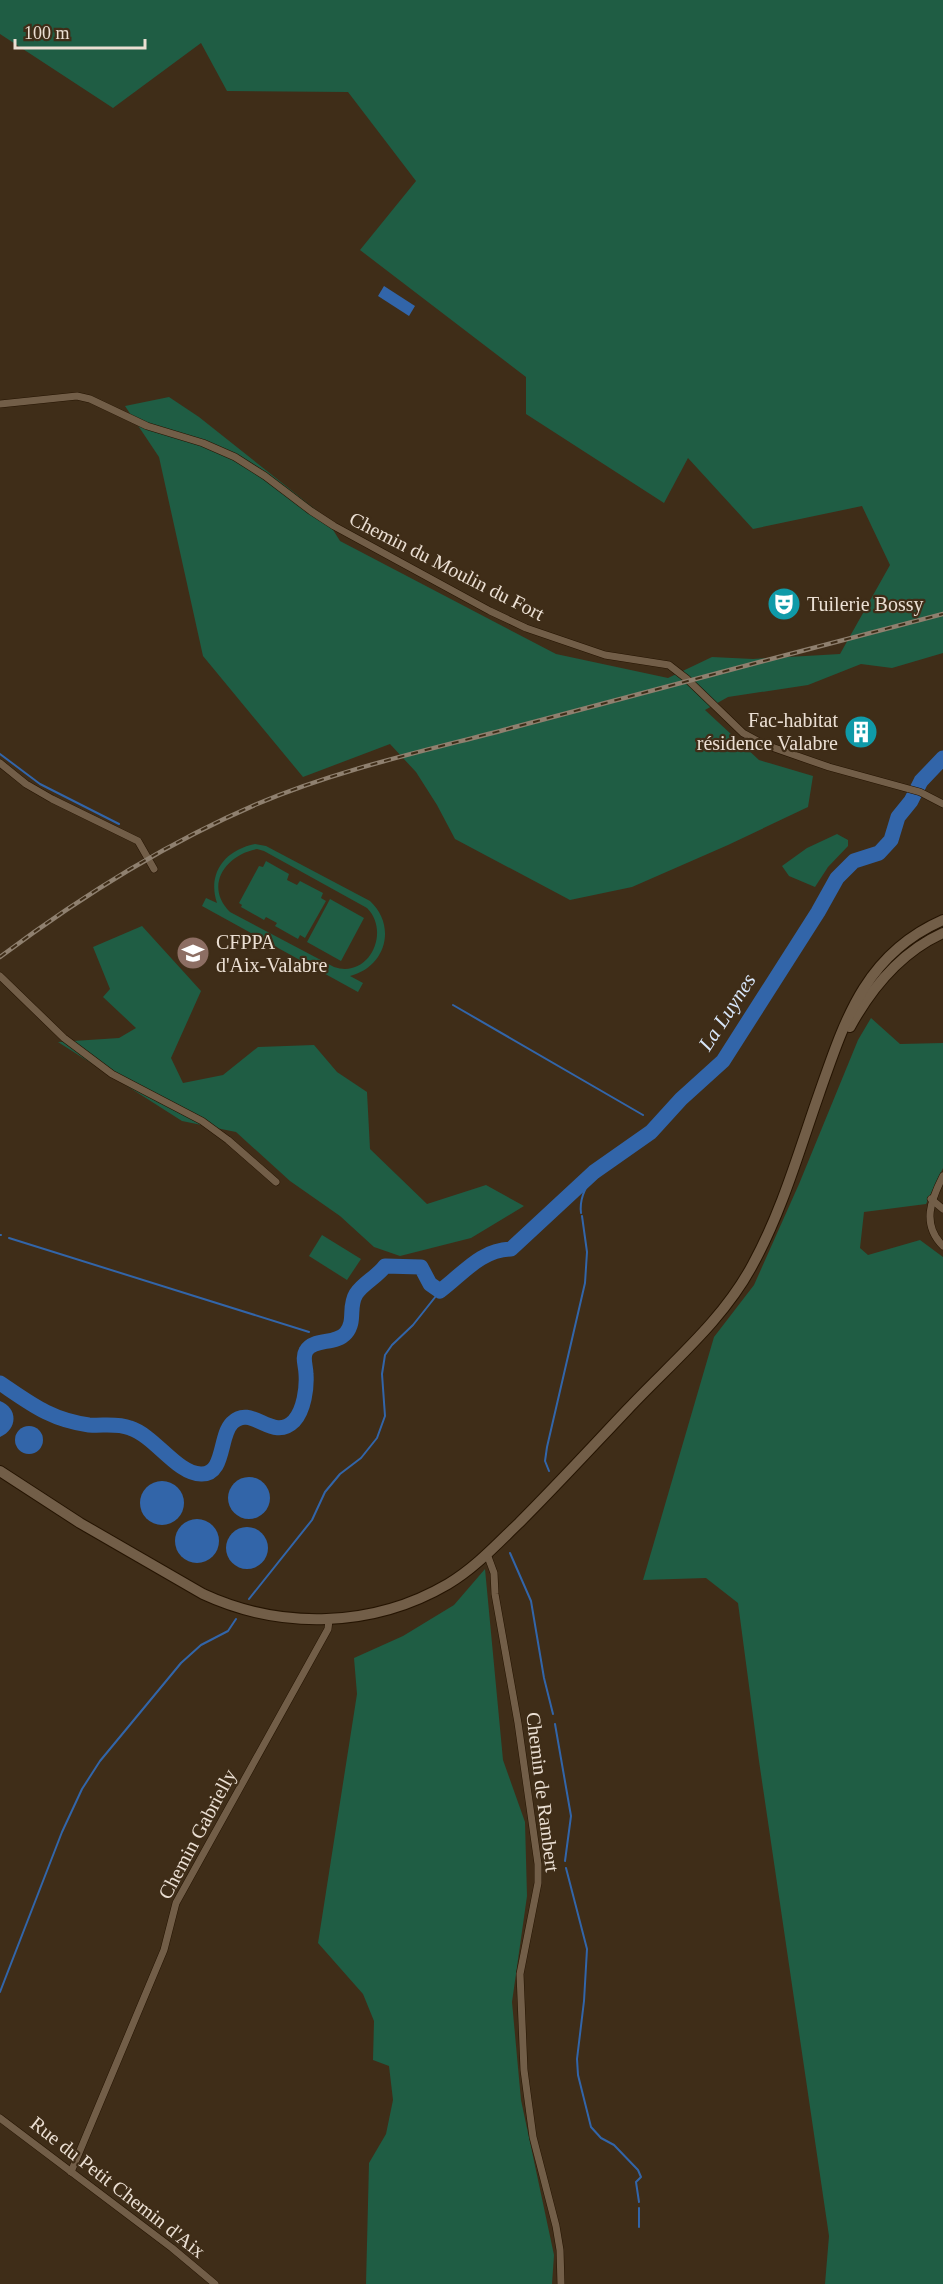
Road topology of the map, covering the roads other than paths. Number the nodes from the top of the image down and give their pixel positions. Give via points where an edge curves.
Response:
1 (0, 404) edge
2 (0, 763) edge
3 (943, 804) edge
4 (154, 869) dead end
5 (943, 920) edge
6 (943, 933) edge
7 (0, 976) edge
8 (815, 1106) junction
9 (943, 1176) edge
10 (276, 1182) dead end
11 (932, 1199) junction
12 (943, 1209) edge
13 (943, 1246) edge
14 (0, 1471) edge
15 (487, 1554) junction
16 (329, 1620) junction
17 (0, 2118) edge
18 (71, 2172) junction
19 (215, 2284) edge
20 (561, 2284) edge

1 - 3 street, Chemin du Moulin du Fort via 77,396 159,431 219,449 265,476 334,526 490,611 575,646 669,665 743,733 764,744 920,792
2 - 4 street via 52,800 138,841
5 - 8 main road via 903,944 868,980 840,1034
6 - 8 main road via 909,954 872,990 849,1030
7 - 10 street via 74,1046 112,1074 202,1121
8 - 15 main road via 773,1224 738,1289 664,1373
9 - 11 street
11 - 12 street
11 - 13 street via 932,1230
14 - 16 main road via 213,1599 250,1611
15 - 16 main road via 448,1584 420,1598 385,1610
15 - 20 street, Chemin de Rambert via 494,1573 519,1723 538,1864 538,1883 520,1974 524,2070 533,2137 556,2226
16 - 18 street, Chemin Gabrielly via 328,1629 176,1903 165,1950
17 - 18 street, Rue du Petit Chemin d'Aix
18 - 19 street, Rue du Petit Chemin d'Aix

